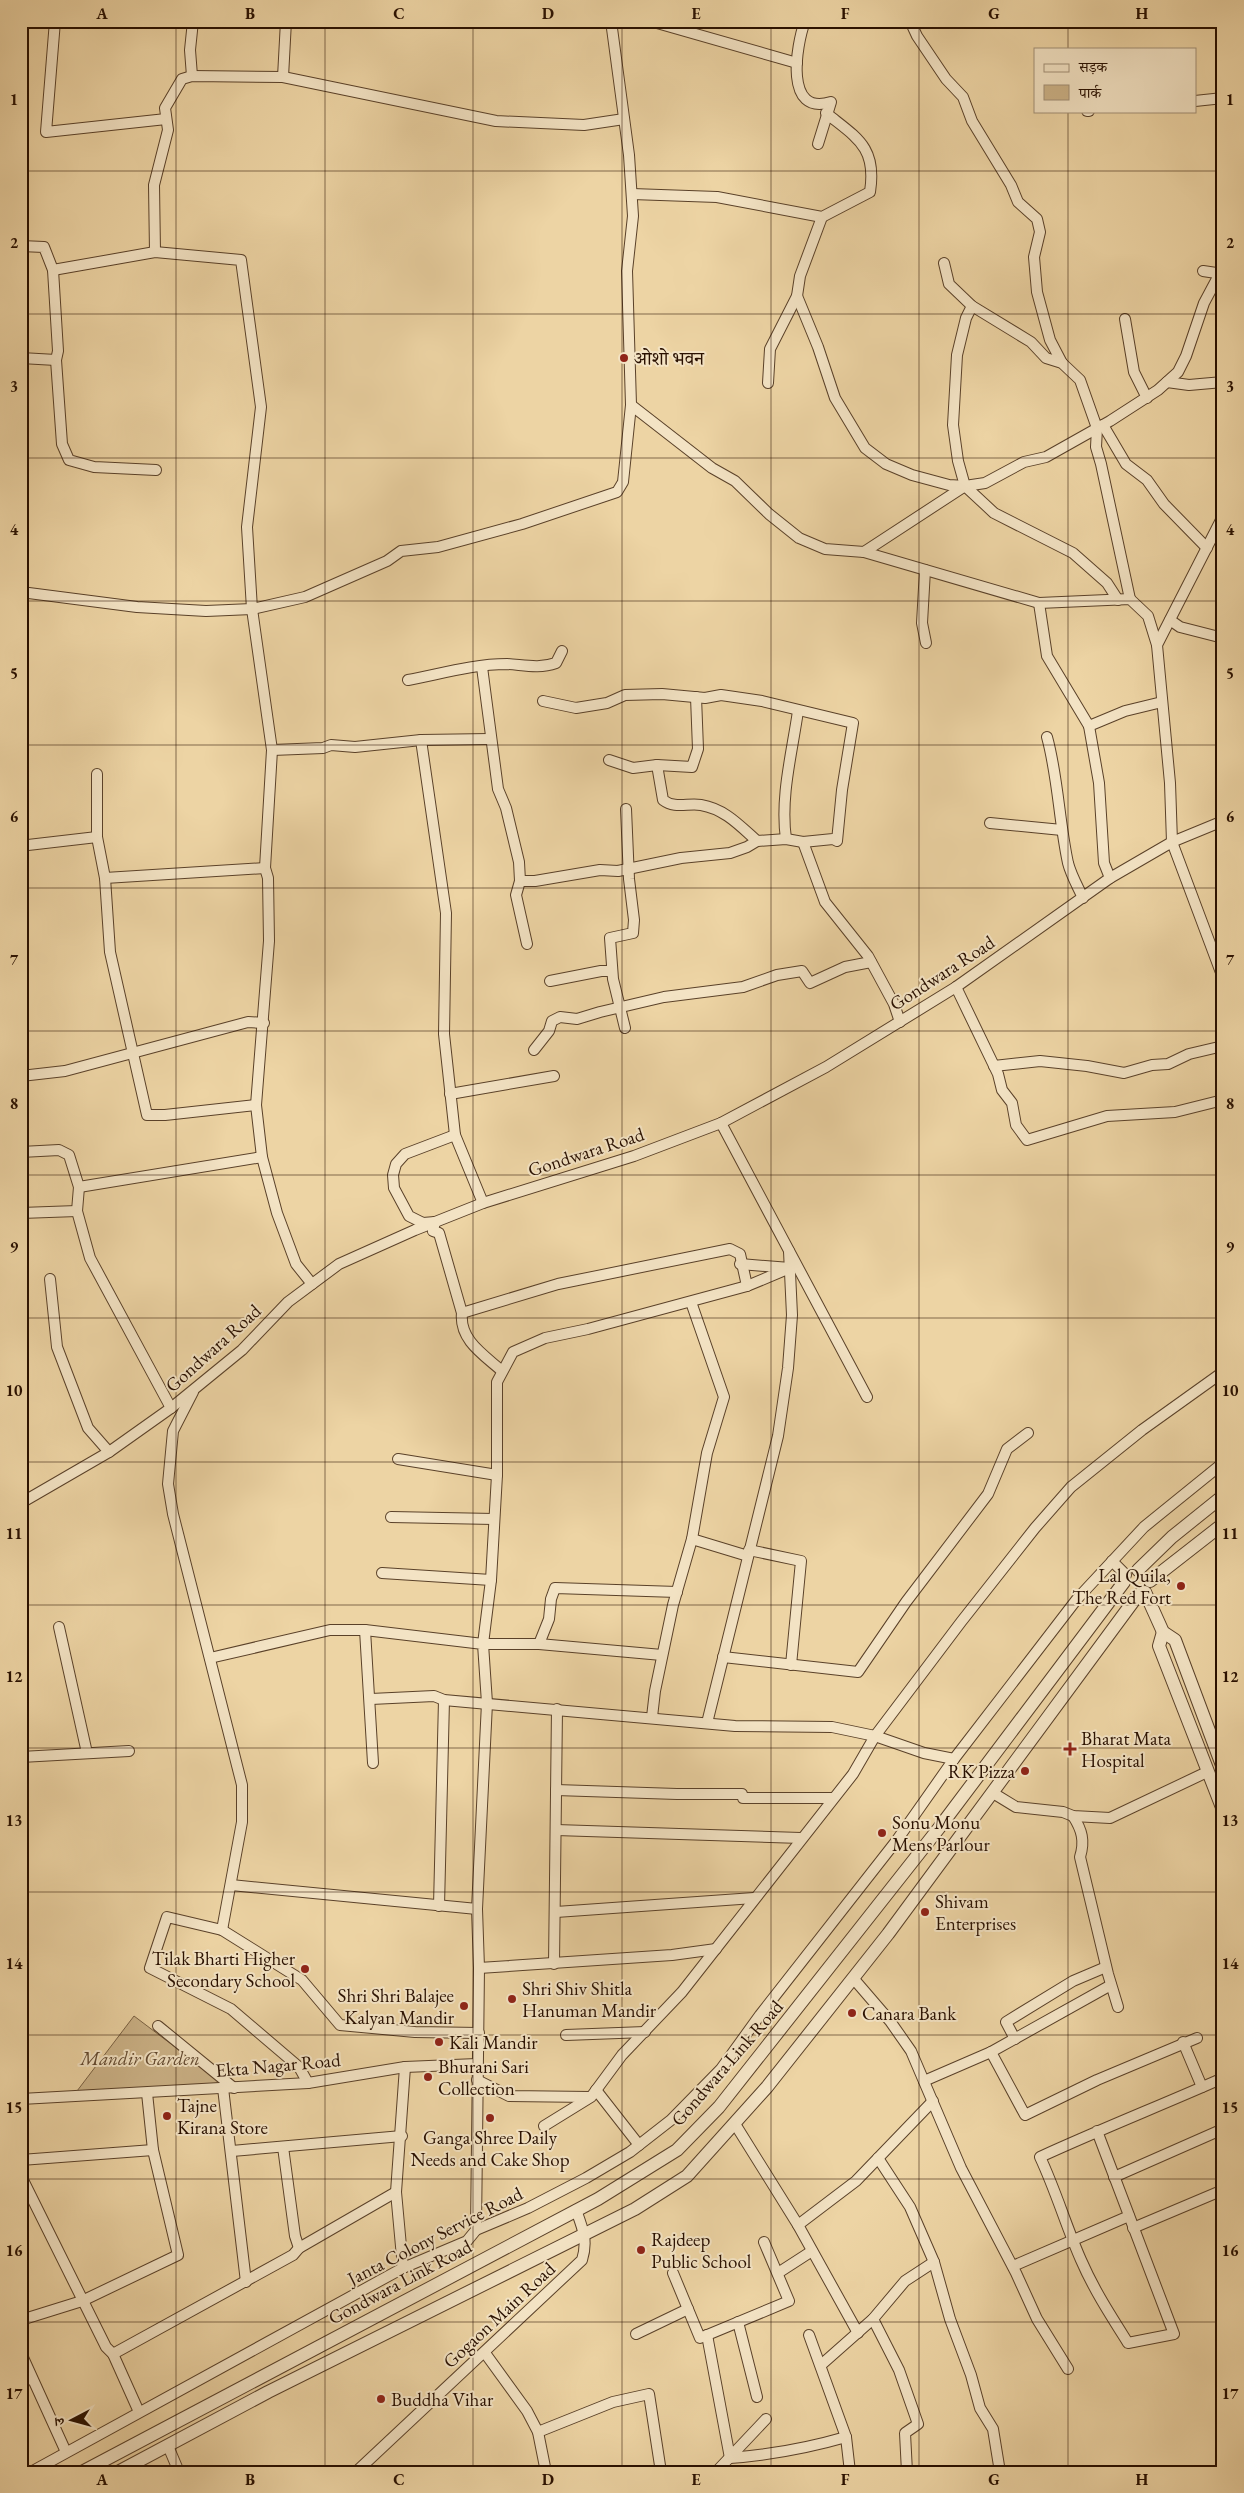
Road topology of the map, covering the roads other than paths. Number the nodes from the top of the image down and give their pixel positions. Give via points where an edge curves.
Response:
1 (55, 21) edge
2 (193, 21) edge
3 (286, 21) edge
4 (611, 21) edge
5 (650, 21) edge
6 (805, 21) edge
7 (910, 21) edge
8 (682, 25) edge
9 (797, 63) junction
10 (192, 76) junction
11 (283, 77) junction
12 (1223, 98) edge
13 (1196, 101) edge
14 (826, 113) junction
15 (166, 119) junction
16 (624, 119) junction
17 (818, 144) dead end
18 (632, 194) junction
19 (822, 217) junction
20 (21, 246) edge
21 (155, 252) junction
22 (944, 263) dead end
23 (53, 270) junction
24 (1203, 271) dead end
25 (1221, 274) edge
26 (797, 296) junction
27 (972, 306) junction
28 (1125, 319) dead end
29 (21, 358) edge
30 (56, 360) junction
31 (1062, 364) junction
32 (768, 382) dead end
33 (1168, 382) junction
34 (1223, 382) edge
35 (1147, 398) junction
36 (631, 405) junction
37 (1100, 427) junction
38 (156, 470) dead end
39 (965, 486) junction
40 (1223, 516) edge
41 (1207, 548) junction
42 (864, 552) junction
43 (925, 570) junction
44 (21, 592) edge
45 (1130, 599) junction
46 (1118, 600) junction
47 (1039, 603) junction
48 (252, 609) junction
49 (1170, 620) junction
50 (1223, 638) edge
51 (926, 643) dead end
52 (1157, 645) junction
53 (562, 651) dead end
54 (482, 667) junction
55 (408, 680) dead end
56 (696, 697) junction
57 (543, 701) dead end
58 (1162, 702) junction
59 (798, 711) junction
60 (1088, 726) junction
61 (1047, 736) dead end
62 (490, 739) junction
63 (421, 740) junction
64 (272, 750) junction
65 (609, 760) dead end
66 (657, 765) junction
67 (97, 774) dead end
68 (626, 809) dead end
69 (1223, 821) edge
70 (990, 823) dead end
71 (1062, 830) junction
72 (97, 837) junction
73 (786, 839) junction
74 (757, 842) junction
75 (803, 842) junction
76 (1172, 842) junction
77 (28, 845) dead end
78 (265, 868) junction
79 (629, 868) junction
80 (105, 878) junction
81 (1110, 878) junction
82 (520, 881) junction
83 (1083, 898) junction
84 (528, 944) dead end
85 (871, 962) junction
86 (612, 972) junction
87 (1223, 978) edge
88 (550, 981) dead end
89 (956, 987) junction
90 (619, 1007) junction
91 (900, 1022) junction
92 (264, 1023) junction
93 (624, 1028) dead end
94 (1223, 1046) edge
95 (534, 1050) dead end
96 (132, 1054) junction
97 (994, 1066) junction
98 (21, 1076) edge
99 (554, 1076) dead end
100 (450, 1094) junction
101 (1223, 1100) edge
102 (256, 1105) junction
103 (721, 1123) junction
104 (455, 1134) junction
105 (21, 1152) edge
106 (262, 1157) junction
107 (79, 1187) junction
108 (483, 1203) junction
109 (77, 1211) junction
110 (21, 1213) edge
111 (435, 1222) junction
112 (789, 1251) junction
113 (740, 1264) junction
114 (790, 1268) junction
115 (50, 1278) dead end
116 (312, 1284) junction
117 (747, 1286) junction
118 (691, 1302) junction
119 (462, 1313) junction
120 (502, 1371) junction
121 (1223, 1372) edge
122 (195, 1389) junction
123 (867, 1397) dead end
124 (171, 1408) junction
125 (1028, 1433) dead end
126 (109, 1452) junction
127 (398, 1459) dead end
128 (1223, 1463) edge
129 (497, 1475) junction
130 (1223, 1496) edge
131 (21, 1503) edge
132 (391, 1517) dead end
133 (494, 1519) junction
134 (1223, 1524) edge
135 (692, 1539) junction
136 (748, 1553) junction
137 (1112, 1561) junction
138 (382, 1573) dead end
139 (1130, 1575) junction
140 (491, 1580) junction
141 (1144, 1589) junction
142 (677, 1592) junction
143 (58, 1627) dead end
144 (365, 1630) junction
145 (1163, 1632) junction
146 (483, 1644) junction
147 (539, 1644) junction
148 (662, 1655) junction
149 (210, 1658) junction
150 (722, 1658) junction
151 (791, 1664) junction
152 (371, 1700) junction
153 (444, 1700) junction
154 (487, 1703) junction
155 (557, 1709) junction
156 (652, 1717) junction
157 (707, 1723) junction
158 (875, 1736) junction
159 (129, 1751) dead end
160 (87, 1754) junction
161 (21, 1757) edge
162 (954, 1759) junction
163 (373, 1763) dead end
164 (1223, 1768) edge
165 (21, 1772) edge
166 (1207, 1772) junction
167 (21, 1788) edge
168 (556, 1790) junction
169 (993, 1793) junction
170 (833, 1798) junction
171 (1223, 1810) edge
172 (1073, 1816) junction
173 (556, 1830) junction
174 (801, 1838) junction
175 (231, 1885) junction
176 (754, 1898) junction
177 (438, 1906) junction
178 (477, 1909) junction
179 (556, 1912) junction
180 (222, 1930) junction
181 (716, 1949) junction
182 (554, 1964) junction
183 (1106, 1967) junction
184 (479, 1968) junction
185 (853, 1978) junction
186 (1111, 1985) junction
187 (1118, 2007) dead end
188 (158, 2026) dead end
189 (645, 2032) junction
190 (479, 2033) junction
191 (566, 2035) dead end
192 (1196, 2038) dead end
193 (1014, 2039) junction
194 (1183, 2042) junction
195 (991, 2052) junction
196 (477, 2064) junction
197 (405, 2067) junction
198 (1223, 2078) edge
199 (477, 2080) junction
200 (924, 2081) junction
201 (308, 2083) junction
202 (1202, 2087) junction
203 (223, 2088) junction
204 (234, 2088) junction
205 (147, 2093) junction
206 (594, 2094) junction
207 (21, 2098) edge
208 (933, 2101) junction
209 (735, 2124) junction
210 (544, 2126) dead end
211 (1222, 2131) edge
212 (1097, 2132) junction
213 (402, 2136) junction
214 (639, 2145) junction
215 (283, 2147) junction
216 (153, 2150) junction
217 (232, 2152) junction
218 (878, 2158) junction
219 (21, 2160) edge
220 (21, 2176) edge
221 (1114, 2177) junction
222 (1223, 2190) edge
223 (396, 2192) junction
224 (576, 2210) junction
225 (1129, 2216) junction
226 (798, 2225) junction
227 (1133, 2228) junction
228 (476, 2230) junction
229 (585, 2233) junction
230 (1074, 2240) junction
231 (764, 2242) dead end
232 (299, 2248) junction
233 (812, 2251) junction
234 (934, 2262) junction
235 (1013, 2266) junction
236 (403, 2268) junction
237 (673, 2273) dead end
238 (778, 2273) junction
239 (246, 2282) junction
240 (82, 2301) junction
241 (688, 2309) junction
242 (873, 2319) junction
243 (21, 2320) edge
244 (738, 2322) junction
245 (858, 2333) junction
246 (636, 2334) dead end
247 (707, 2335) junction
248 (809, 2335) dead end
249 (21, 2353) edge
250 (485, 2353) junction
251 (113, 2354) junction
252 (821, 2365) junction
253 (1068, 2369) dead end
254 (32, 2378) junction
255 (21, 2383) edge
256 (757, 2397) dead end
257 (139, 2412) junction
258 (766, 2419) dead end
259 (538, 2432) junction
260 (846, 2437) junction
261 (168, 2446) junction
262 (66, 2452) junction
263 (730, 2458) junction
264 (31, 2472) edge
265 (82, 2472) edge
266 (118, 2472) edge
267 (179, 2472) edge
268 (356, 2472) edge
269 (546, 2472) edge
270 (661, 2472) edge
271 (716, 2472) edge
272 (850, 2472) edge
273 (907, 2472) edge
274 (1000, 2472) edge

1 - 15 street via 46,132
2 - 10 street
3 - 11 street
4 - 16 street
5 - 8 street
6 - 9 street
7 - 31 street via 916,36 963,98 972,122 1018,202 1037,218 1040,232 1034,257 1038,292 1050,340
8 - 9 street
9 - 14 street via 801,96 811,103 831,102
10 - 11 street
10 - 15 street via 182,79 165,108
11 - 16 street via 496,121 584,125
12 - 13 street
14 - 17 street
14 - 19 street via 863,144 869,158 872,184 870,192
15 - 21 street via 168,130 154,186
16 - 18 street
18 - 19 street via 717,197
18 - 36 street via 634,216 627,280
19 - 26 street via 800,276
20 - 23 street via 44,247
21 - 23 street
21 - 48 street via 241,260 261,408 247,527
22 - 27 street via 949,284
23 - 30 street
24 - 25 street
25 - 33 street via 1204,304 1186,356 1178,372
26 - 32 street via 770,349
26 - 39 street via 835,398 865,448 886,464 912,475
27 - 31 street via 1031,342 1046,358
27 - 39 street via 957,355 953,425
28 - 35 street via 1134,372
29 - 30 street
30 - 38 street via 62,444 69,460 94,467
31 - 37 street via 1080,380
33 - 34 street via 1189,385
33 - 35 street
35 - 37 street
36 - 42 street via 712,468 735,481 799,538 826,549
36 - 48 street via 623,482 617,492 522,524 438,547 400,551 378,565 306,597
37 - 39 street via 1046,457 1024,462 985,483
37 - 41 street via 1126,464 1147,480 1164,504
37 - 45 street via 1096,447
39 - 42 street
39 - 46 street via 994,513 1073,553 1107,583
40 - 41 street
41 - 49 street
42 - 43 street
43 - 47 street
43 - 51 street via 922,623
44 - 48 street via 138,607 206,612
45 - 46 street
45 - 52 street via 1148,616
46 - 47 street
47 - 60 street via 1046,656
48 - 64 street
49 - 50 street via 1180,627
49 - 52 street
52 - 58 street
53 - 54 street via 556,663 546,667 507,664
54 - 55 street
54 - 62 street
56 - 57 street via 662,694 626,696 576,708
56 - 59 street via 747,698
56 - 66 street via 698,749 692,766
58 - 60 street
58 - 76 street
59 - 73 street via 786,792
59 - 75 street via 853,723 837,841
60 - 81 street via 1099,783 1104,863
61 - 71 street
62 - 63 street
62 - 82 street via 498,788 514,838
63 - 64 street via 355,747 332,745
63 - 100 street via 446,913 444,1034
64 - 78 street
65 - 66 street via 633,768
66 - 74 street via 663,800 670,805 700,805 726,814
67 - 72 street
68 - 79 street
69 - 76 street, Gondwara Road
70 - 71 street
71 - 83 street via 1068,865
72 - 77 street
72 - 80 street
73 - 74 street
73 - 75 street
74 - 79 street via 730,853
75 - 85 street via 825,902
76 - 81 street, Gondwara Road
76 - 87 street
78 - 80 street
78 - 92 street via 270,941
79 - 82 street
79 - 86 street via 633,933 610,938
80 - 96 street via 110,952
81 - 83 street, Gondwara Road
82 - 84 street via 516,895
83 - 89 street, Gondwara Road
85 - 90 street via 845,967 810,983 802,971 790,972 743,987
85 - 91 street
86 - 88 street via 601,971
86 - 90 street
89 - 91 street, Gondwara Road
89 - 97 street
90 - 93 street
90 - 95 street via 577,1020 560,1017 552,1021 549,1031
91 - 103 street, Gondwara Road via 826,1067
92 - 96 street via 248,1022
92 - 102 street
94 - 97 street via 1189,1054 1168,1064 1124,1073 1040,1061
96 - 98 street via 65,1071
96 - 102 street via 147,1115 165,1116
97 - 101 street via 1002,1090 1012,1103 1016,1125 1028,1140 1107,1116 1175,1112
99 - 100 street
100 - 104 street
102 - 106 street
103 - 108 street, Gondwara Road via 634,1156
103 - 112 street
104 - 108 street
104 - 111 street via 404,1154 396,1164 393,1176 394,1188 409,1216 423,1223
105 - 107 street via 59,1150 69,1154
106 - 107 street
106 - 116 street via 276,1213 296,1264
107 - 109 street
108 - 111 street, Gondwara Road
109 - 110 street
109 - 124 street via 90,1258
111 - 116 street, Gondwara Road via 339,1264
111 - 119 street via 433,1231 439,1233
112 - 114 street
112 - 123 street
113 - 114 street
113 - 117 street
113 - 119 street via 740,1254 730,1249 558,1284
114 - 117 street
114 - 136 street via 792,1315 778,1436
115 - 126 street via 57,1347 88,1428
116 - 122 street, Gondwara Road via 288,1302 242,1350
117 - 118 street
118 - 120 street via 545,1338 513,1352
118 - 135 street via 724,1397 707,1452
119 - 120 street via 461,1323 470,1342
120 - 129 street via 497,1382
121 - 158 street via 1142,1430 1071,1487 1035,1528
122 - 124 street, Gondwara Road
122 - 149 street via 173,1431 168,1484
124 - 126 street, Gondwara Road
125 - 151 street via 1007,1449 988,1494 906,1602 858,1672
126 - 131 street, Gondwara Road
127 - 129 street
128 - 137 street, Janta Colony Service Road via 1144,1527
129 - 133 street
130 - 139 street, Gondwara Link Road
132 - 133 street
133 - 140 street
134 - 141 street, Gondwara Link Road
135 - 136 street
135 - 142 street
136 - 150 street
136 - 151 street via 801,1561
137 - 139 street
137 - 162 street, Janta Colony Service Road via 1043,1642
138 - 140 street
139 - 141 street via 1146,1573
139 - 141 street via 1129,1593
139 - 224 street, Gondwara Link Road via 939,1828 719,2107 677,2150
140 - 146 street
141 - 145 street
141 - 169 street, Gondwara Link Road
142 - 147 street via 555,1588 549,1619
142 - 148 street
143 - 160 street
144 - 146 street
144 - 149 street via 330,1630
144 - 152 street
145 - 164 street via 1175,1640
145 - 166 street via 1159,1646
146 - 147 street
146 - 154 street
147 - 148 street
148 - 156 street
149 - 175 street via 242,1785 242,1822
150 - 151 street
150 - 157 street
152 - 153 street via 434,1696
152 - 163 street
153 - 154 street
153 - 177 street
154 - 155 street
154 - 178 street
155 - 156 street
155 - 168 street
156 - 157 street
157 - 158 street via 832,1727
158 - 162 street via 924,1753
158 - 170 street via 853,1774
159 - 160 street
160 - 161 street
162 - 214 street, Janta Colony Service Road via 897,1840 721,2069 671,2120
165 - 167 street
166 - 171 street
166 - 172 street via 1110,1818
168 - 170 street via 742,1794 743,1798
168 - 173 street
169 - 172 street via 1016,1807
169 - 185 street, Gondwara Link Road
170 - 174 street
172 - 183 street via 1081,1828 1084,1846 1080,1857
173 - 174 street
173 - 179 street
174 - 176 street
175 - 177 street
175 - 180 street
176 - 179 street
176 - 181 street
177 - 178 street
178 - 184 street
179 - 182 street
180 - 190 street via 302,1980 340,2025 415,2032
180 - 201 street via 167,1917 150,1968 231,2009 299,2067
181 - 182 street
181 - 189 street
182 - 184 street
183 - 186 street
183 - 193 street via 1073,1981 1006,2022
184 - 190 street
185 - 200 street via 911,2051
185 - 209 street, Gondwara Link Road
186 - 187 street
186 - 193 street
188 - 204 street
189 - 191 street
189 - 206 street via 622,2055
190 - 196 street
192 - 194 street
193 - 195 street
194 - 195 street via 1025,2116
194 - 202 street
195 - 200 street
196 - 197 street, Ekta Nagar Road
196 - 199 street
197 - 201 street, Ekta Nagar Road
197 - 213 street
198 - 202 street
199 - 206 street via 509,2096
199 - 228 street
200 - 208 street
201 - 204 street, Ekta Nagar Road
202 - 212 street
203 - 204 street, Ekta Nagar Road
203 - 205 street, Ekta Nagar Road
203 - 217 street
205 - 207 street, Ekta Nagar Road
205 - 216 street
206 - 210 street
206 - 214 street
208 - 218 street
208 - 235 street via 961,2168
209 - 226 street
209 - 229 street, Gondwara Link Road via 687,2176 635,2209
211 - 221 street
212 - 221 street
212 - 230 street via 1040,2157
213 - 215 street
213 - 223 street
214 - 228 street, Janta Colony Service Road via 570,2187
215 - 217 street
215 - 232 street
216 - 219 street
216 - 240 street via 178,2256
217 - 239 street
218 - 226 street via 856,2181
218 - 234 street via 910,2208
220 - 240 street
221 - 225 street
222 - 227 street
223 - 232 street
223 - 236 street
224 - 229 street, Gogaon Main Road
224 - 265 street, Gondwara Link Road
225 - 227 street
225 - 230 street
226 - 233 street
227 - 230 street via 1174,2334 1128,2343 1099,2298
228 - 236 street, Janta Colony Service Road via 467,2241
229 - 250 street, Gogaon Main Road via 586,2247 582,2260
229 - 261 street, Gondwara Link Road via 268,2392
230 - 235 street
231 - 238 street
232 - 239 street via 293,2255
233 - 238 street
233 - 245 street
234 - 242 street via 906,2281
234 - 274 street via 980,2408 993,2429
235 - 253 street via 1037,2318
236 - 257 street, Janta Colony Service Road
237 - 241 street
238 - 244 street via 789,2301
239 - 251 street
240 - 243 street
240 - 251 street via 106,2347
241 - 246 street
241 - 247 street via 700,2338
242 - 245 street
242 - 273 street via 899,2370 918,2424 905,2433
244 - 247 street
244 - 256 street
245 - 252 street
247 - 263 street
248 - 252 street
249 - 254 street
250 - 259 street via 527,2411
250 - 268 street, Gogaon Main Road
251 - 257 street
252 - 260 street
254 - 255 street
254 - 262 street
257 - 262 street, Janta Colony Service Road
258 - 263 street
259 - 269 street
259 - 270 street via 613,2402 649,2394
260 - 263 street via 816,2446
260 - 272 street
261 - 266 street, Gondwara Link Road
261 - 267 street
262 - 264 street, Janta Colony Service Road
263 - 271 street

